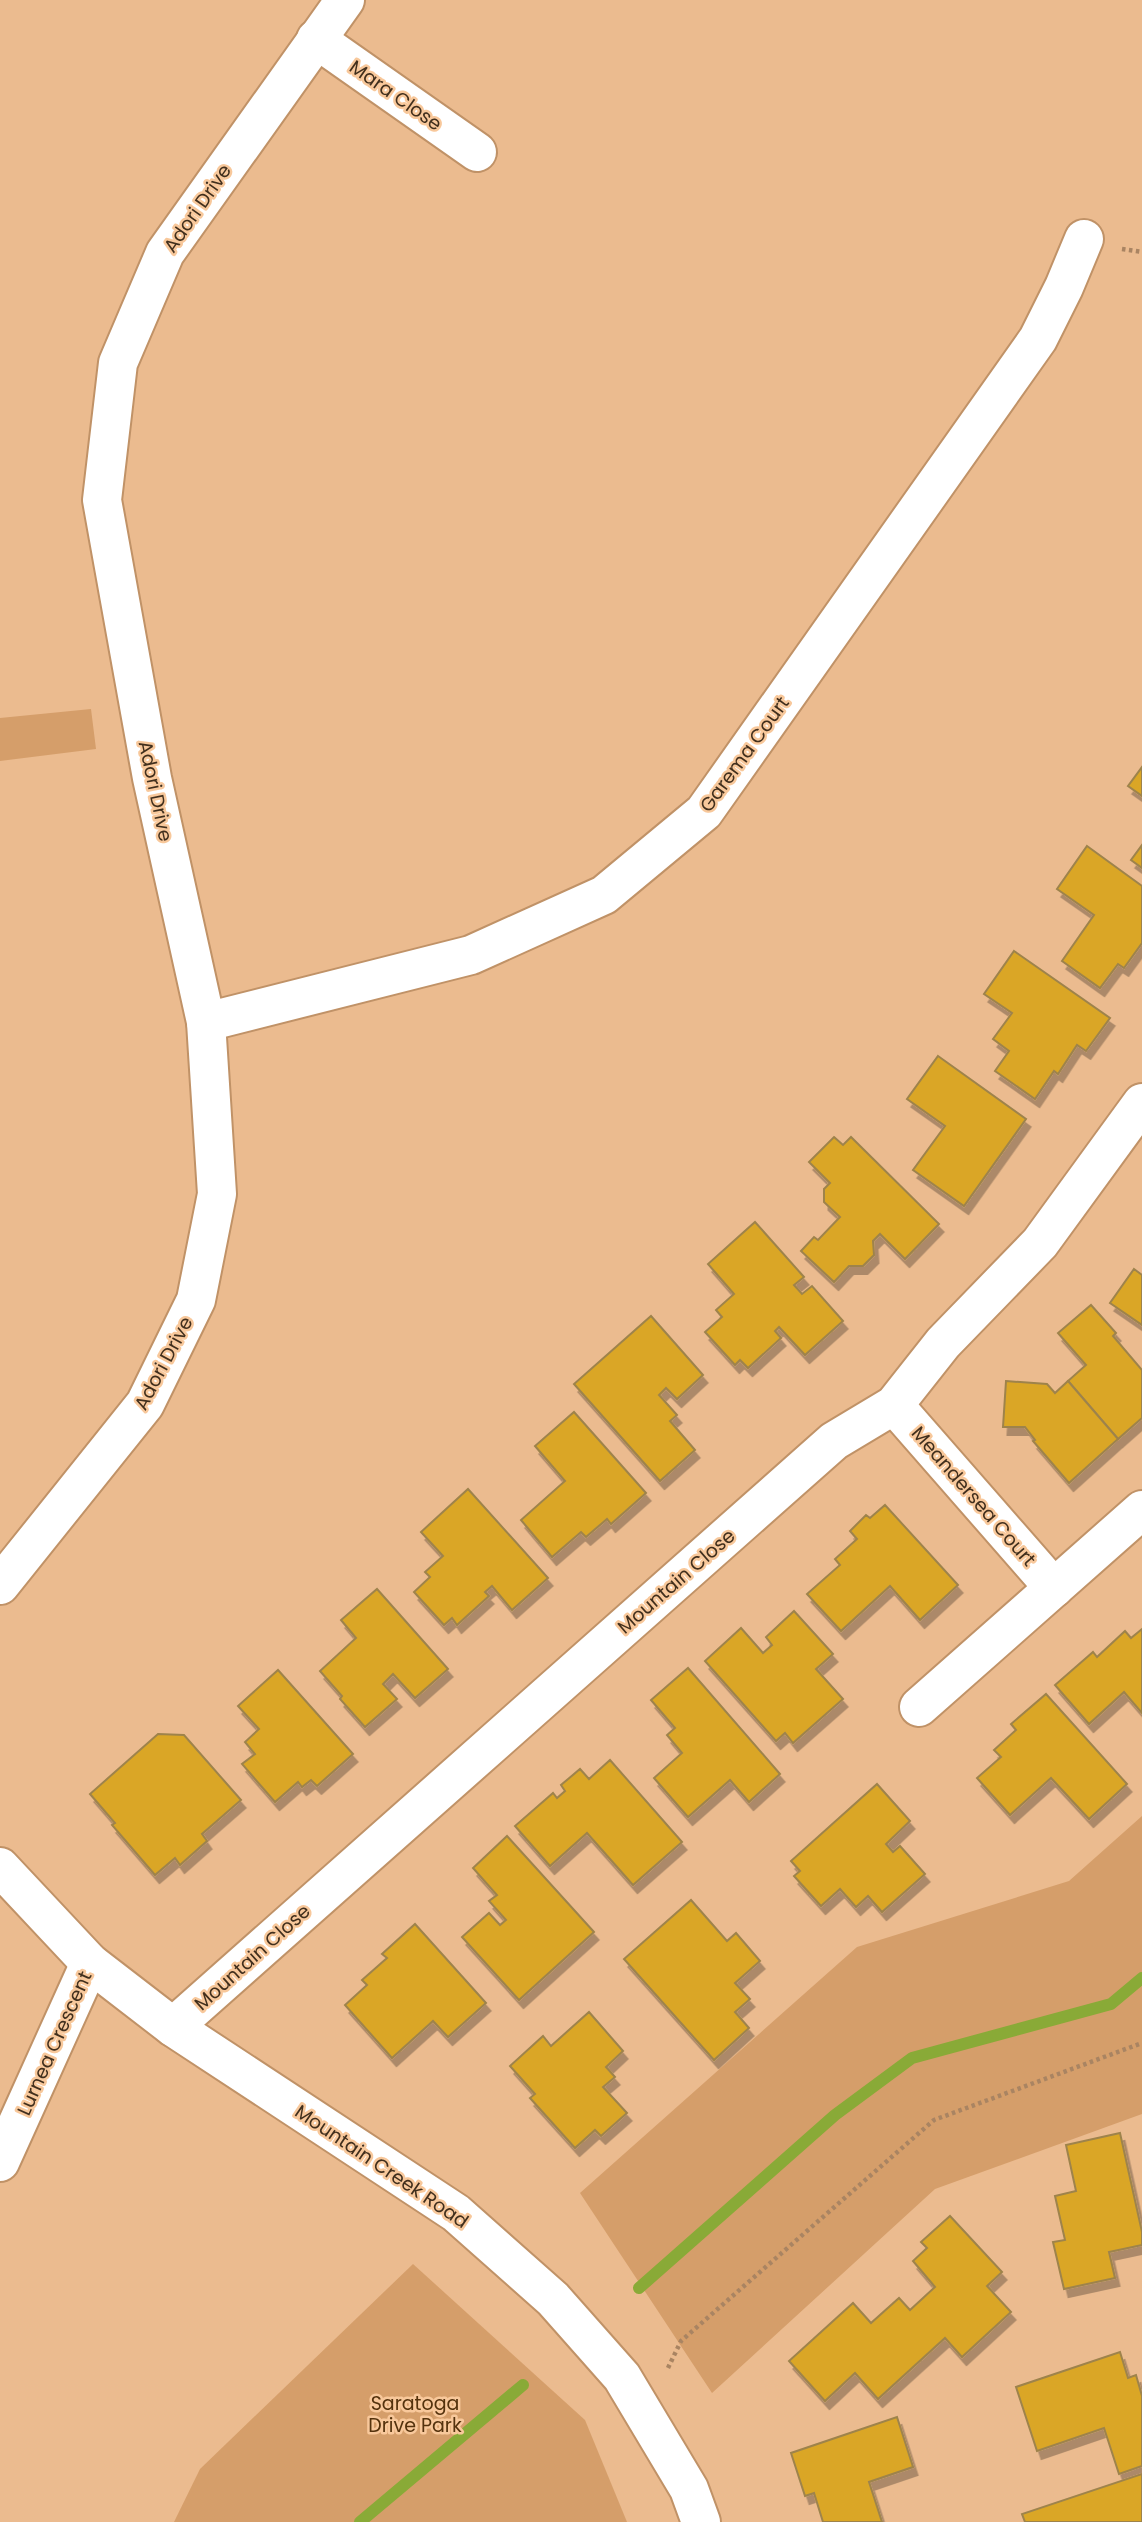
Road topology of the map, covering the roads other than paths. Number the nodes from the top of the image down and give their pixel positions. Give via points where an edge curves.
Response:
1 (345, 0) edge
2 (316, 39) junction
3 (477, 152) dead end
4 (1084, 239) dead end
5 (206, 1022) junction
6 (1142, 1103) edge
7 (894, 1405) junction
8 (1142, 1510) edge
9 (0, 1585) edge
10 (1054, 1588) junction
11 (919, 1707) dead end
12 (0, 1867) edge
13 (90, 1963) junction
14 (173, 2027) junction
15 (0, 2162) edge
16 (701, 2522) edge

1 - 2 street, Adori Drive
2 - 3 street, Mara Close
2 - 5 street, Adori Drive via 165,253 118,363 102,500 152,778
4 - 5 street, Garema Court via 1038,339 704,812 604,895 471,955
5 - 9 street, Adori Drive via 217,1194 196,1300 145,1404
6 - 7 street, Mountain Close via 1040,1243 943,1343
7 - 10 street, Meandersea Court
7 - 14 street, Mountain Close via 834,1441
8 - 10 street
10 - 11 street
12 - 13 street, Mountain Creek Road
13 - 14 street, Mountain Creek Road
13 - 15 street, Lurnea Crescent
14 - 16 street, Mountain Creek Road via 457,2213 553,2299 622,2377 689,2490

